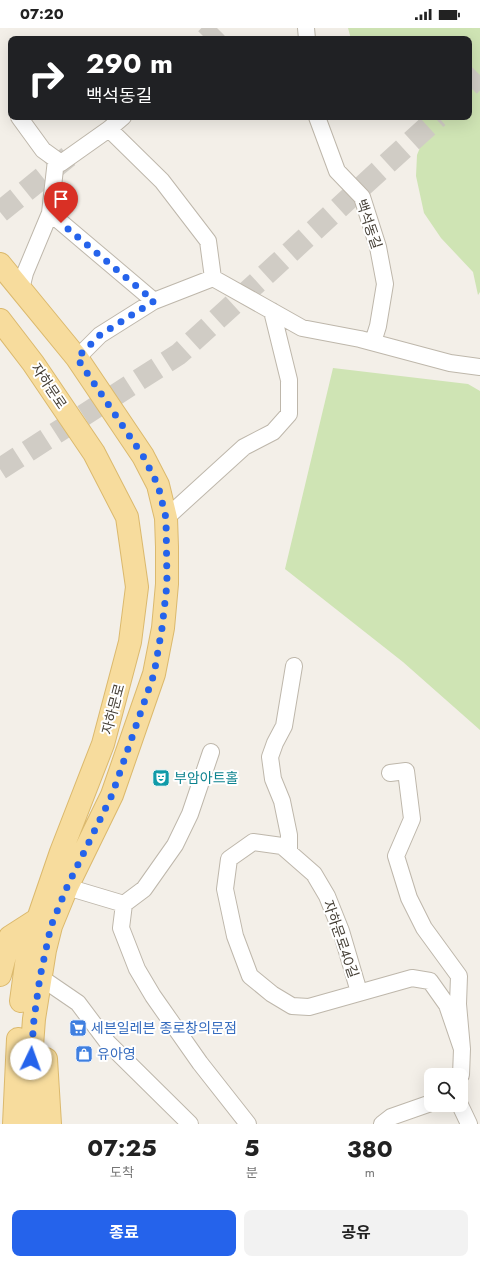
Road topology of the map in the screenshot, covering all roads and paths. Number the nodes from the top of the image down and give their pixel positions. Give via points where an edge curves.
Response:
1 (21, 120) edge
2 (120, 120) edge
3 (319, 120) edge
4 (109, 130) junction
5 (56, 160) junction
6 (50, 214) junction
7 (0, 264) edge
8 (213, 278) junction
9 (20, 289) junction
10 (154, 301) junction
11 (272, 311) junction
12 (0, 320) edge
13 (373, 342) junction
14 (77, 358) junction
15 (480, 366) edge
16 (166, 518) junction
17 (294, 666) dead end
18 (211, 752) dead end
19 (390, 773) dead end
20 (289, 852) junction
21 (67, 887) junction
22 (124, 904) junction
23 (38, 919) junction
24 (5, 933) edge
25 (0, 975) edge
26 (40, 977) junction
27 (359, 992) junction
28 (462, 1049) junction
29 (461, 1068) edge
30 (424, 1106) edge
31 (463, 1112) edge
32 (48, 1121) edge
33 (14, 1124) edge
34 (190, 1124) edge
35 (248, 1124) edge
36 (382, 1124) edge
37 (469, 1124) edge

1 - 5 street via 43,150
2 - 4 street
3 - 13 street, 백석동길 via 337,171 362,197 378,247 384,284
4 - 5 street via 61,163
4 - 8 street via 162,181 208,241
5 - 6 street
6 - 9 street
6 - 10 street
7 - 9 main road, 자하문로
8 - 10 street
8 - 11 street
9 - 14 main road, 자하문로
10 - 14 street via 100,335
11 - 13 street via 302,328
11 - 16 street via 289,380 289,414 273,432 244,447
12 - 23 main road, 자하문로 via 33,363 98,459 127,517 138,587 130,642 103,744
13 - 15 street via 450,363
14 - 16 main road, 자하문로 via 143,456 158,485
16 - 21 main road, 자하문로 via 167,584 154,674 112,795
17 - 20 street via 284,726 274,743 270,757 273,779 282,801 289,835
18 - 22 street via 190,814 175,845 144,889
19 - 28 street, 자하문로40길 via 406,771 412,819 396,856 408,898 424,928 459,976 458,1004
20 - 27 street, 자하문로40길 via 314,874 327,896 341,931
20 - 27 street, 자하문로40길 via 282,846 253,842 229,859 225,889 235,936 250,976 292,1006 309,1007
21 - 22 street
21 - 26 main road, 자하문로 via 51,926
22 - 35 street via 121,928 137,969 200,1063
23 - 24 main road
23 - 33 main road, 자하문로 via 27,957 22,996
24 - 25 main road
26 - 32 main road, 자하문로 via 34,1019 46,1046
26 - 34 street via 78,1003 108,1043
27 - 28 street, 자하문로40길 via 412,978 430,981 447,1005
28 - 29 street, 자하문로40길
30 - 36 street via 391,1117
31 - 37 street

